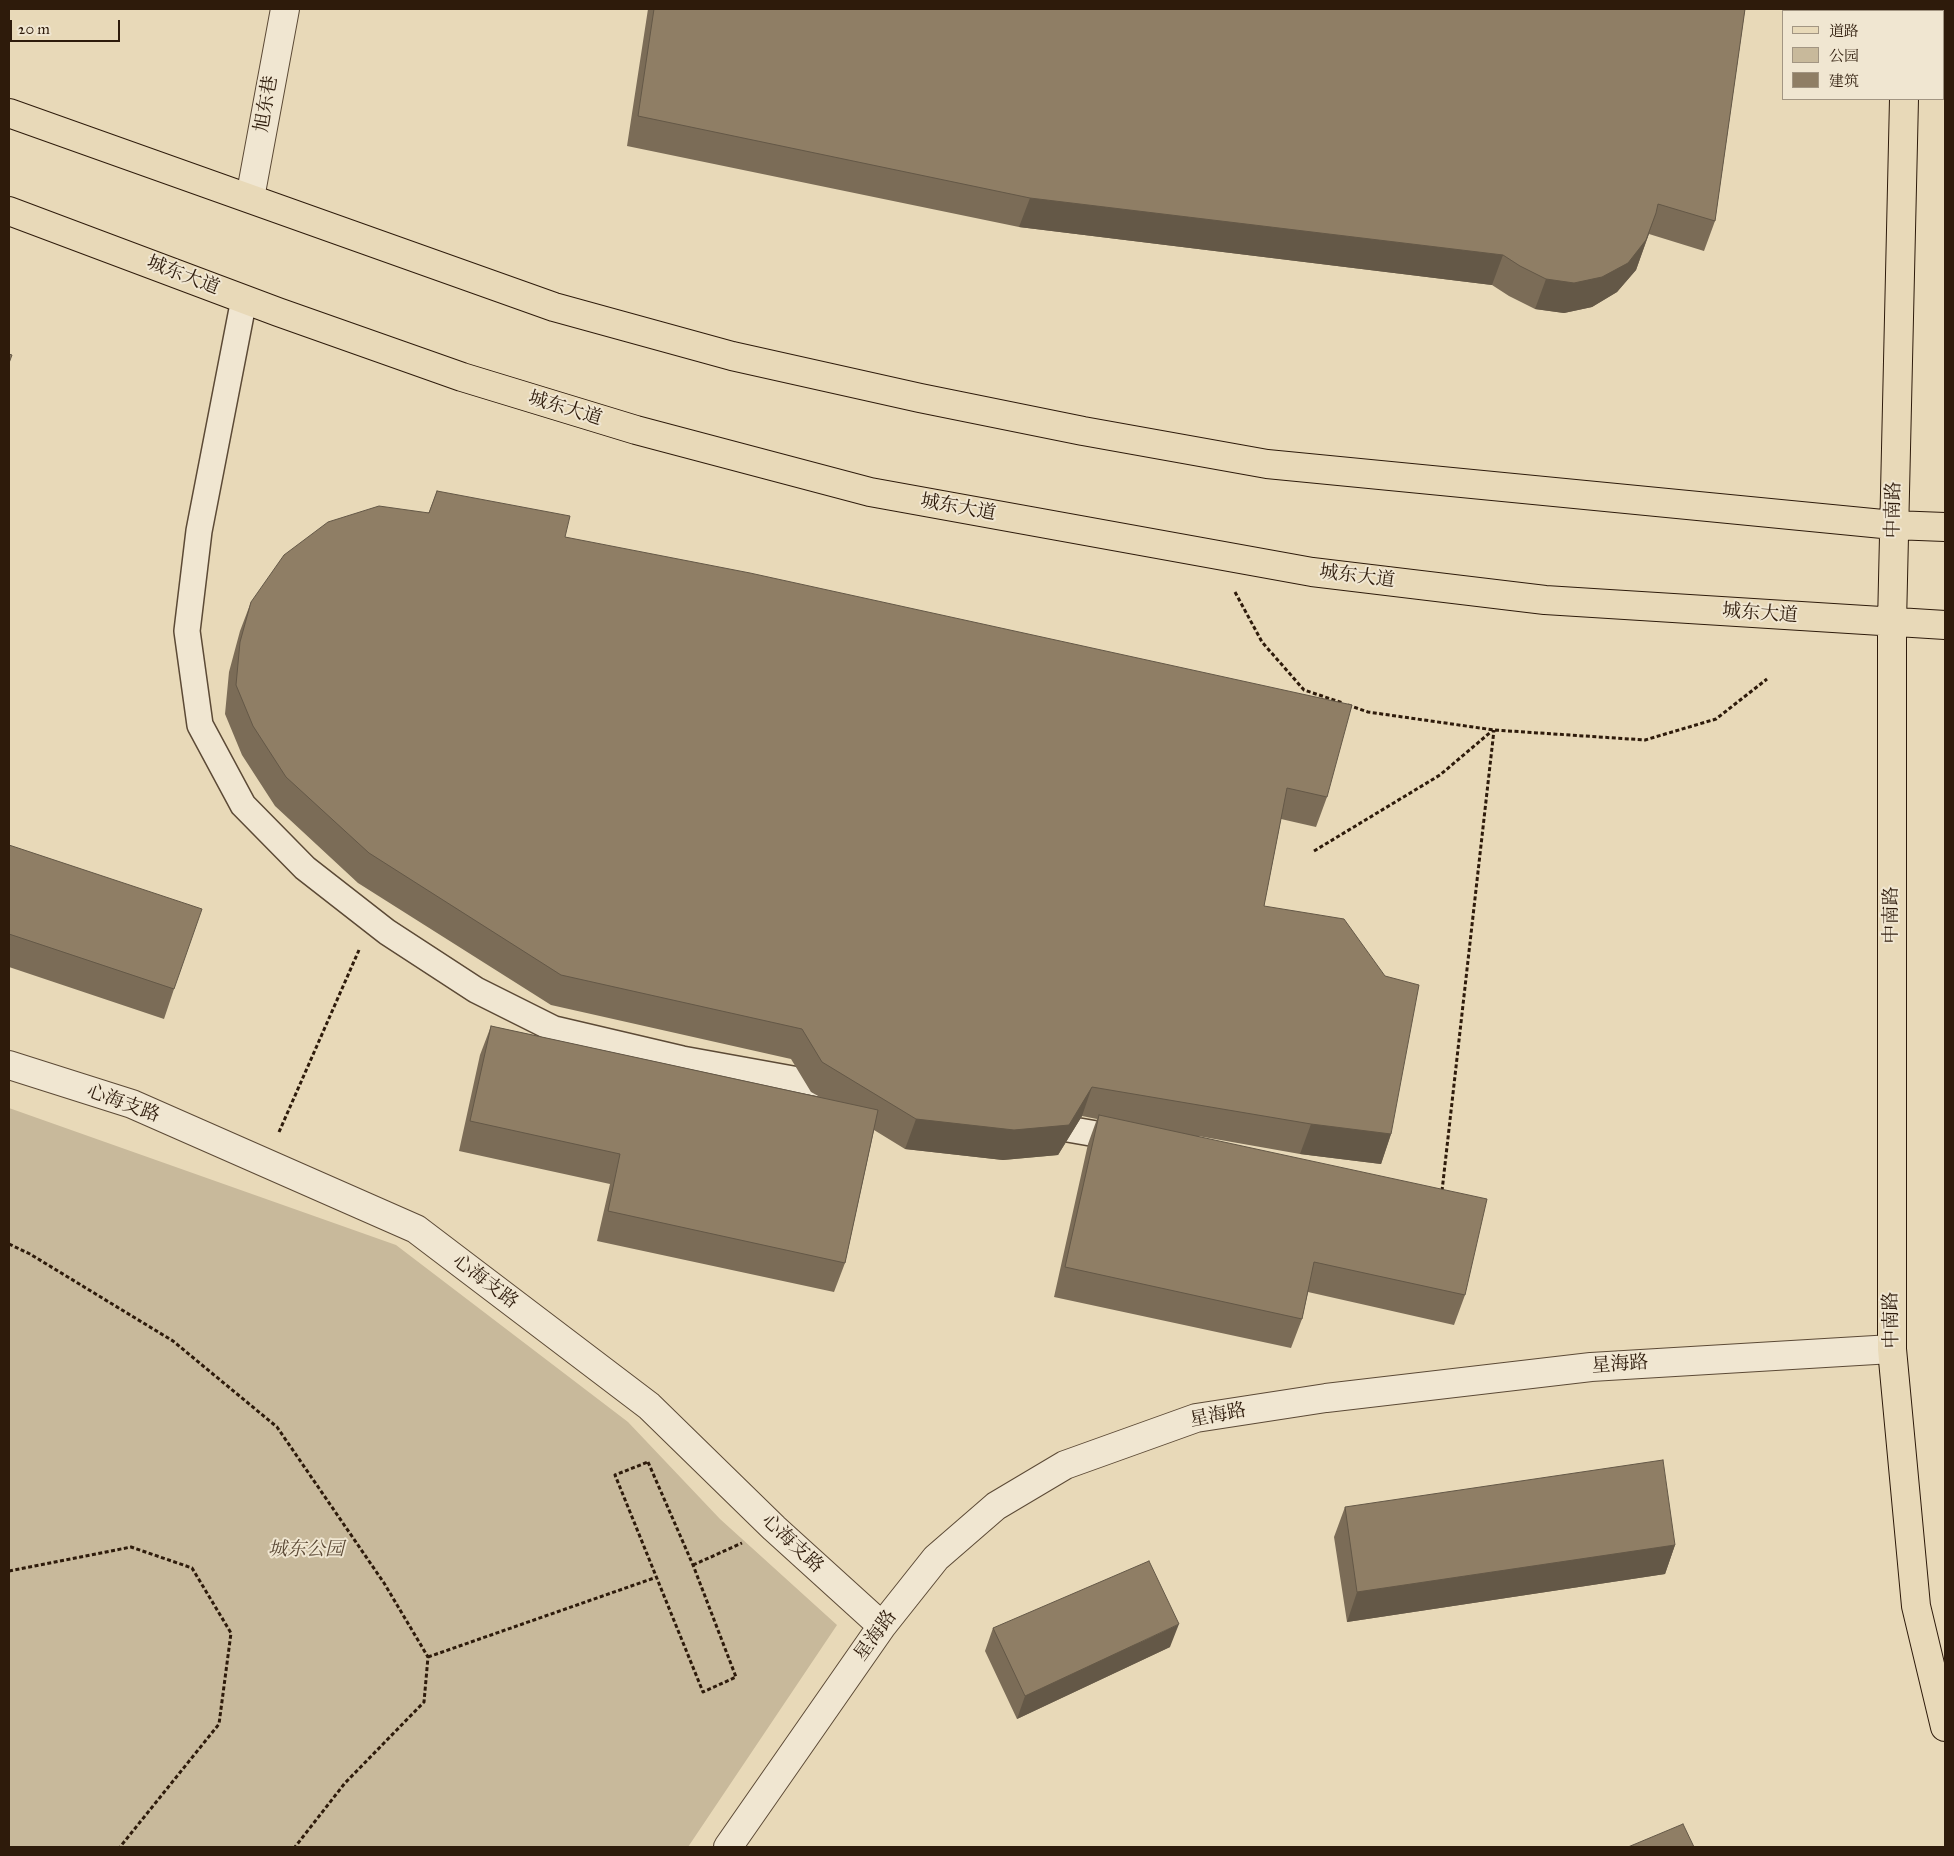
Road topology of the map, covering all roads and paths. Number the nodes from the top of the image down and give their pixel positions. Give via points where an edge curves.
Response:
1 (284, 9) edge
2 (1904, 100) edge
3 (9, 113) edge
4 (250, 198) junction
5 (9, 211) edge
6 (244, 299) junction
7 (1894, 525) junction
8 (1945, 527) edge
9 (1214, 554) junction
10 (1892, 623) junction
11 (1945, 625) edge
12 (1767, 679) dead end
13 (1494, 730) junction
14 (1314, 851) dead end
15 (372, 920) junction
16 (9, 1065) edge
17 (857, 1091) edge
18 (1012, 1119) edge
19 (1149, 1144) edge
20 (265, 1163) junction
21 (1441, 1197) edge
22 (9, 1244) edge
23 (1892, 1349) junction
24 (774, 1528) junction
25 (692, 1565) junction
26 (9, 1572) edge
27 (657, 1577) junction
28 (882, 1626) junction
29 (428, 1657) junction
30 (1945, 1727) edge
31 (120, 1847) edge
32 (295, 1847) edge
33 (728, 1847) edge

1 - 4 street, 旭东巷
2 - 7 main road, 中南路
3 - 4 main road
4 - 7 main road via 554,307 732,356 1074,429 1267,464
5 - 6 main road, 城东大道
6 - 9 main road, 城东大道 via 462,378 654,435 870,492
6 - 15 street via 199,532 187,631 200,726 243,805 305,868
7 - 8 main road
7 - 10 main road, 中南路
9 - 10 main road, 城东大道 via 1312,572 1545,600
9 - 13 path via 1262,642 1304,690 1368,712
10 - 11 main road, 城东大道
10 - 23 main road, 中南路
12 - 13 path via 1716,719 1645,740
13 - 14 path via 1440,775
13 - 21 path
15 - 17 street via 476,990 554,1029 682,1059
15 - 20 path
16 - 20 street, 心海支路 via 132,1104
18 - 19 street
20 - 24 street, 心海支路 via 416,1229 649,1406
22 - 29 path via 173,1341 276,1427 384,1583
23 - 28 street, 星海路 via 1591,1367 1326,1398 1196,1418 1064,1465 996,1506 936,1558
23 - 30 main road, 中南路 via 1916,1606
24 - 25 path
24 - 28 street, 心海支路
25 - 27 path via 648,1462 615,1475
25 - 27 path via 736,1677 703,1692
26 - 31 path via 131,1547 192,1568 231,1633 219,1724
27 - 29 path
28 - 33 street, 星海路
29 - 32 path via 424,1702 345,1783

